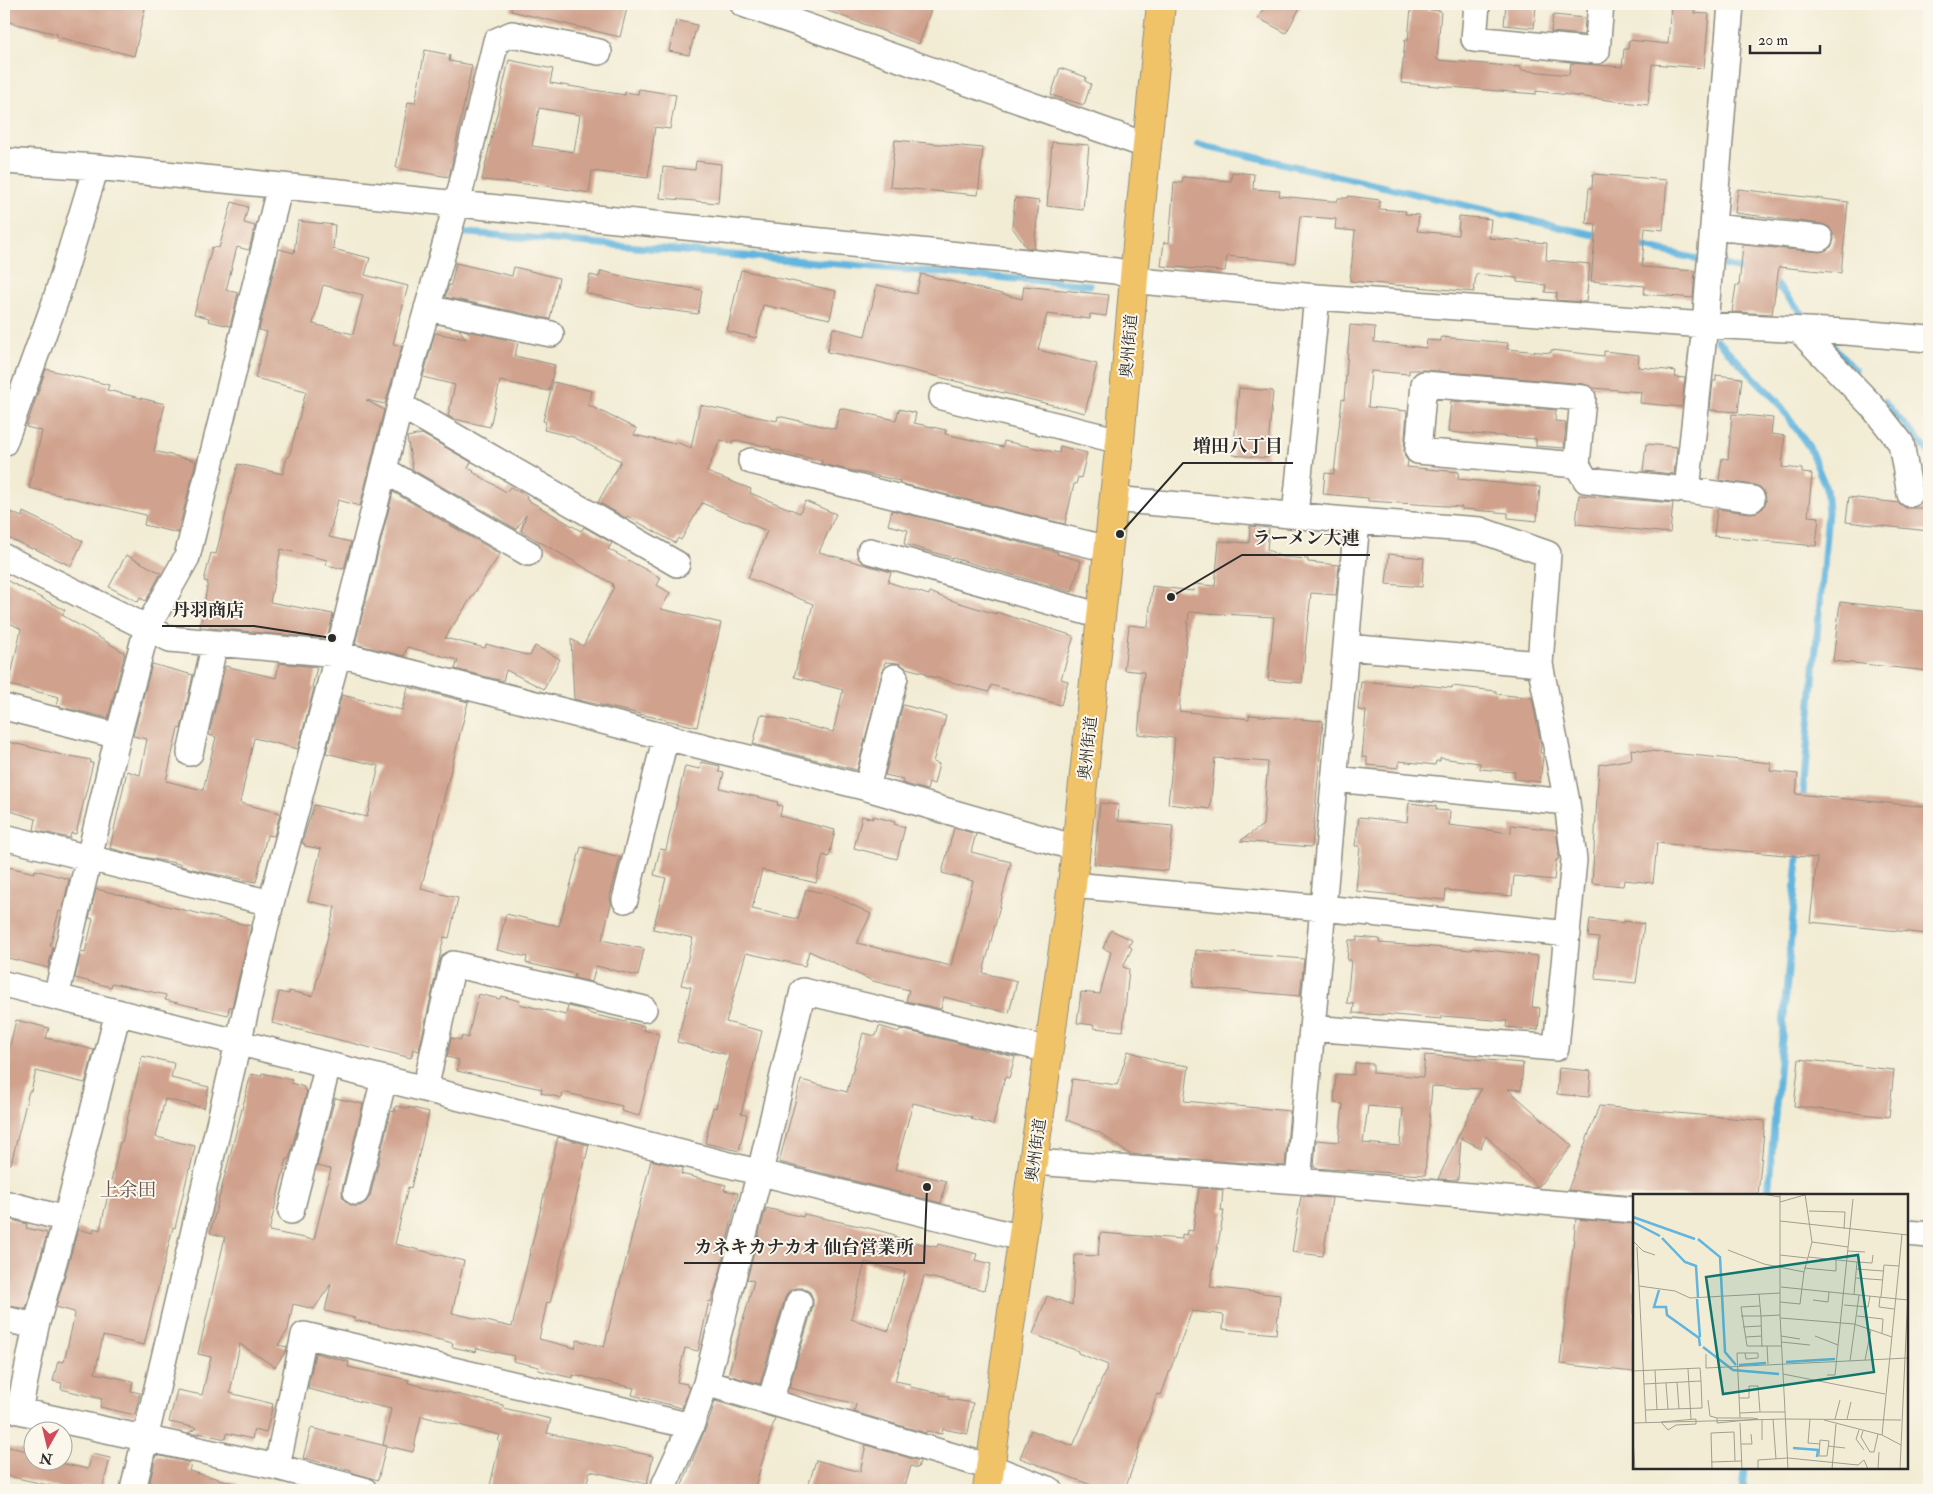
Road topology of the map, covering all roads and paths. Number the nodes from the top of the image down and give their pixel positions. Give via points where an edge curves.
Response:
1 (743, 4) edge
2 (1161, 4) edge
3 (1477, 4) edge
4 (1601, 4) edge
5 (1731, 4) edge
6 (599, 52) dead end
7 (1148, 146) junction
8 (4, 161) edge
9 (96, 167) junction
10 (280, 186) junction
11 (456, 204) junction
12 (1713, 227) junction
13 (1820, 238) dead end
14 (1134, 278) junction
15 (1317, 296) junction
16 (427, 308) junction
17 (1705, 325) junction
18 (1813, 331) junction
19 (551, 334) dead end
20 (1929, 339) edge
21 (942, 397) dead end
22 (400, 405) junction
23 (1120, 441) junction
24 (4, 443) edge
25 (750, 461) dead end
26 (1577, 465) junction
27 (384, 470) junction
28 (1687, 490) junction
29 (1910, 494) dead end
30 (1113, 499) junction
31 (1752, 499) dead end
32 (1294, 515) junction
33 (1357, 521) junction
34 (1108, 549) junction
35 (870, 551) dead end
36 (528, 553) dead end
37 (4, 557) edge
38 (677, 564) dead end
39 (1101, 616) junction
40 (147, 628) junction
41 (216, 642) junction
42 (1346, 647) junction
43 (338, 654) junction
44 (1540, 664) junction
45 (895, 677) dead end
46 (4, 707) edge
47 (118, 736) junction
48 (666, 736) junction
49 (190, 753) dead end
50 (1334, 780) junction
51 (867, 788) junction
52 (1566, 802) junction
53 (4, 837) edge
54 (1076, 848) junction
55 (89, 858) junction
56 (1072, 885) junction
57 (625, 900) dead end
58 (271, 903) junction
59 (1322, 908) junction
60 (1568, 934) junction
61 (4, 984) edge
62 (56, 997) junction
63 (644, 1009) dead end
64 (118, 1012) junction
65 (1312, 1028) junction
66 (239, 1042) junction
67 (1049, 1050) junction
68 (328, 1064) junction
69 (384, 1079) junction
70 (426, 1089) junction
71 (1034, 1162) junction
72 (760, 1172) junction
73 (1298, 1181) junction
74 (356, 1192) dead end
75 (4, 1204) edge
76 (1633, 1210) edge
77 (291, 1211) dead end
78 (66, 1219) junction
79 (1908, 1233) edge
80 (1929, 1235) edge
81 (1022, 1238) junction
82 (799, 1302) dead end
83 (4, 1319) edge
84 (36, 1326) junction
85 (706, 1383) junction
86 (770, 1402) junction
87 (11, 1410) edge
88 (691, 1426) junction
89 (146, 1438) junction
90 (277, 1467) junction
91 (989, 1479) edge
92 (133, 1490) edge
93 (364, 1490) edge
94 (662, 1490) edge
95 (1050, 1490) edge

1 - 7 street
2 - 7 main road, 奥州街道
3 - 4 street via 1474,39 1596,51
5 - 12 street
6 - 11 street via 512,34 496,41
7 - 14 main road, 奥州街道
8 - 9 street
9 - 10 street
9 - 24 street via 56,302
10 - 11 street
10 - 40 street via 187,557
11 - 14 street via 1116,271
11 - 16 street
12 - 13 street
12 - 17 street
14 - 15 street
14 - 23 main road, 奥州街道
15 - 17 street
15 - 32 street
16 - 19 street
16 - 22 street
17 - 18 street
17 - 28 street
18 - 20 street
18 - 29 street via 1901,443
21 - 23 street
22 - 27 street
22 - 38 street
23 - 30 main road, 奥州街道
25 - 34 street
26 - 26 street via 1418,451 1424,384 1583,398
26 - 28 street via 1586,480
27 - 36 street
27 - 43 street
28 - 31 street
30 - 32 street
30 - 34 main road, 奥州街道
32 - 33 street
33 - 42 street
33 - 44 street via 1480,530 1548,554
34 - 39 main road, 奥州街道
35 - 39 street
37 - 40 street
39 - 54 main road, 奥州街道
40 - 41 street via 170,638
40 - 47 street
41 - 43 street
41 - 49 street
42 - 44 street
42 - 50 street
43 - 48 street
43 - 58 street
44 - 52 street
45 - 51 street
46 - 47 street
47 - 55 street
48 - 51 street
48 - 57 street
50 - 52 street
50 - 59 street
51 - 54 street
52 - 60 street via 1574,860
53 - 55 street
54 - 56 main road, 奥州街道
55 - 58 street
55 - 62 street
56 - 59 street
56 - 67 main road, 奥州街道
58 - 66 street
59 - 60 street
59 - 65 street
60 - 65 street via 1556,1048
61 - 62 street
62 - 64 street
63 - 70 street via 454,964
64 - 66 street
64 - 78 street
65 - 73 street
66 - 68 street
66 - 89 street
67 - 71 main road, 奥州街道
67 - 72 street via 804,991
68 - 69 street
68 - 77 street
69 - 70 street
69 - 74 street
70 - 72 street
71 - 73 street
71 - 81 main road, 奥州街道
72 - 81 street
72 - 85 street
73 - 76 street
75 - 78 street
78 - 84 street
79 - 80 street
81 - 91 main road, 奥州街道
82 - 86 street
83 - 84 street
84 - 87 street
85 - 86 street
85 - 88 street
86 - 91 street
87 - 89 street
88 - 90 street via 304,1336
88 - 94 street
89 - 90 street
89 - 92 street
90 - 93 street
91 - 95 street

